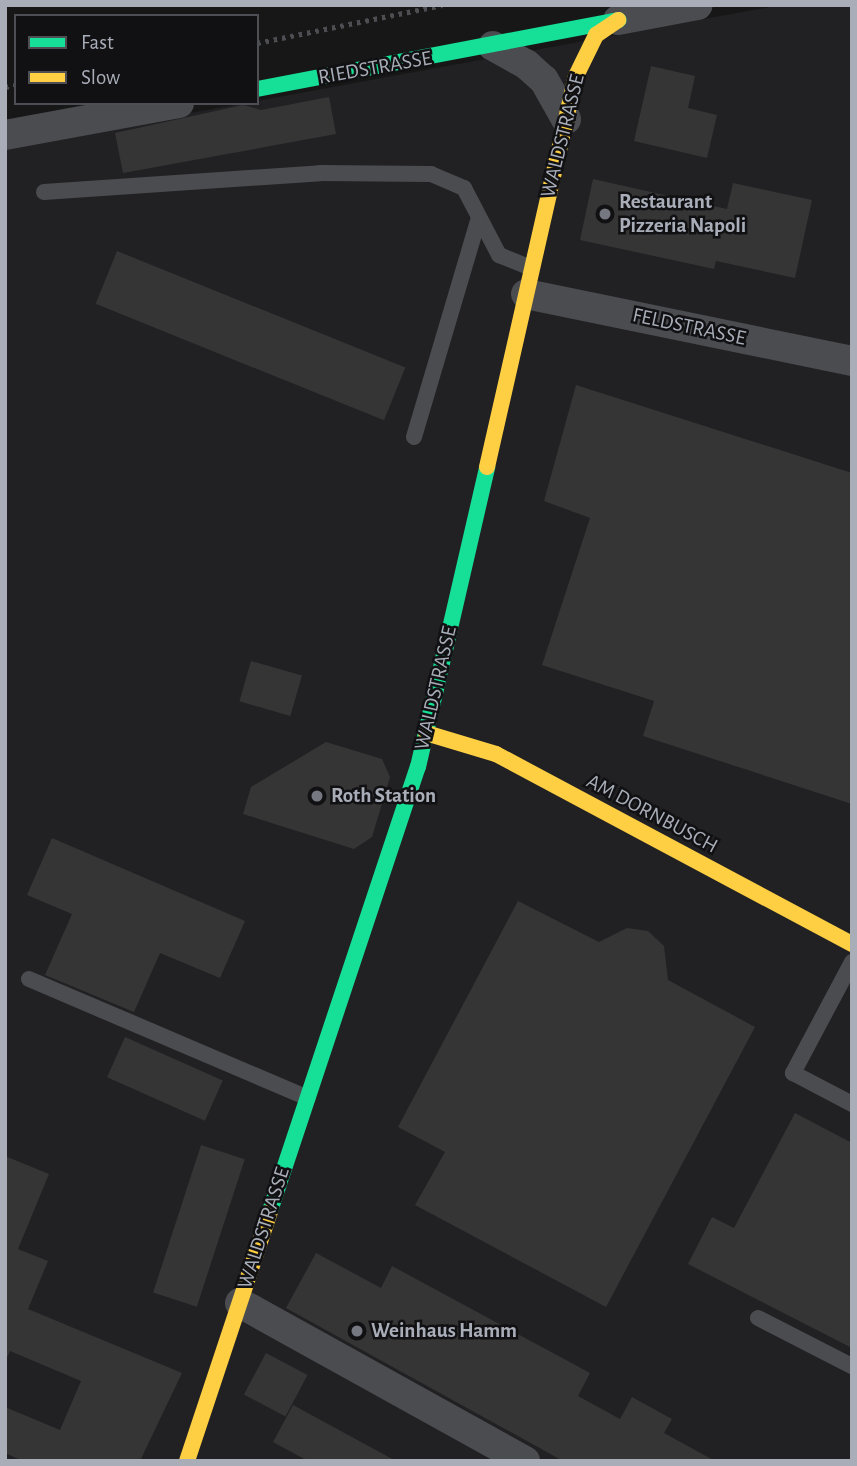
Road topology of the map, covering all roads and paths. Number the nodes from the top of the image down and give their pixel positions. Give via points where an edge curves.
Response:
1 (442, 5) edge
2 (698, 5) edge
3 (618, 20) junction
4 (259, 43) edge
5 (493, 46) junction
6 (582, 60) joint
7 (259, 89) edge
8 (168, 105) edge
9 (566, 119) junction
10 (5, 135) edge
11 (44, 192) dead end
12 (479, 218) junction
13 (529, 281) junction
14 (852, 361) edge
15 (414, 437) dead end
16 (426, 733) junction
17 (852, 944) edge
18 (852, 962) edge
19 (29, 979) dead end
20 (308, 1098) junction
21 (852, 1104) edge
22 (240, 1303) junction
23 (758, 1318) dead end
24 (852, 1366) edge
25 (187, 1461) edge
26 (526, 1461) edge

1 - 4 path
2 - 3 street, RIEDSTRASSE
3 - 5 street, RIEDSTRASSE
3 - 6 street, RIEDSTRASSE via 596,35
5 - 7 street, RIEDSTRASSE
5 - 9 street via 544,80
6 - 9 street, WALDSTRASSE
8 - 10 street
9 - 13 street, WALDSTRASSE
11 - 12 lane via 320,173 431,174 464,188
12 - 13 lane via 499,255
12 - 15 lane
13 - 14 street, FELDSTRASSE
13 - 16 street, WALDSTRASSE
16 - 17 street, AM DORNBUSCH via 496,754
16 - 20 street, WALDSTRASSE
18 - 21 lane via 793,1073
19 - 20 lane
20 - 22 street, WALDSTRASSE
22 - 25 street, WALDSTRASSE
22 - 26 street, WALDSTRASSE
23 - 24 lane

